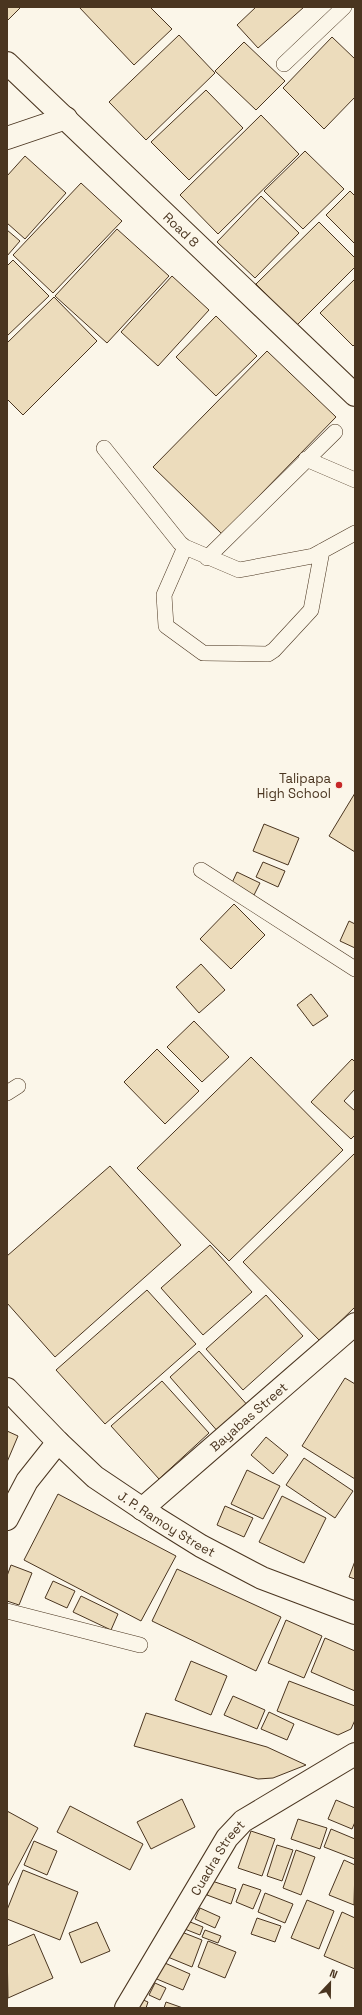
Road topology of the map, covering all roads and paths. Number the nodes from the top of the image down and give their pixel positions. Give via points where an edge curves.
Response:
1 (344, 7) edge
2 (7, 63) edge
3 (284, 64) dead end
4 (66, 118) junction
5 (7, 138) edge
6 (355, 395) edge
7 (335, 432) dead end
8 (104, 448) dead end
9 (306, 460) junction
10 (355, 480) edge
11 (355, 533) edge
12 (185, 547) junction
13 (322, 551) junction
14 (207, 558) junction
15 (201, 870) dead end
16 (355, 969) edge
17 (355, 1324) edge
18 (7, 1389) edge
19 (58, 1442) junction
20 (142, 1509) junction
21 (7, 1519) edge
22 (7, 1611) edge
23 (355, 1613) edge
24 (140, 1645) dead end
25 (355, 1754) edge
26 (126, 2008) edge

1 - 3 lane
2 - 4 street, Road 8
4 - 5 street
4 - 6 street, Road 8
7 - 9 lane
8 - 12 lane
9 - 10 lane
9 - 14 lane
11 - 13 lane
12 - 13 lane via 164,595 166,626 203,653 214,654 268,654 274,650 310,610
12 - 14 lane
13 - 14 lane via 313,556 238,570
15 - 16 lane
17 - 20 street, Bayabas Street
18 - 19 street, J. P. Ramoy Street
19 - 20 street, J. P. Ramoy Street via 95,1477
19 - 21 street via 27,1481
20 - 23 street, J. P. Ramoy Street via 202,1546 262,1578
22 - 24 lane
25 - 26 street, Cuadra Street via 243,1821 227,1838

